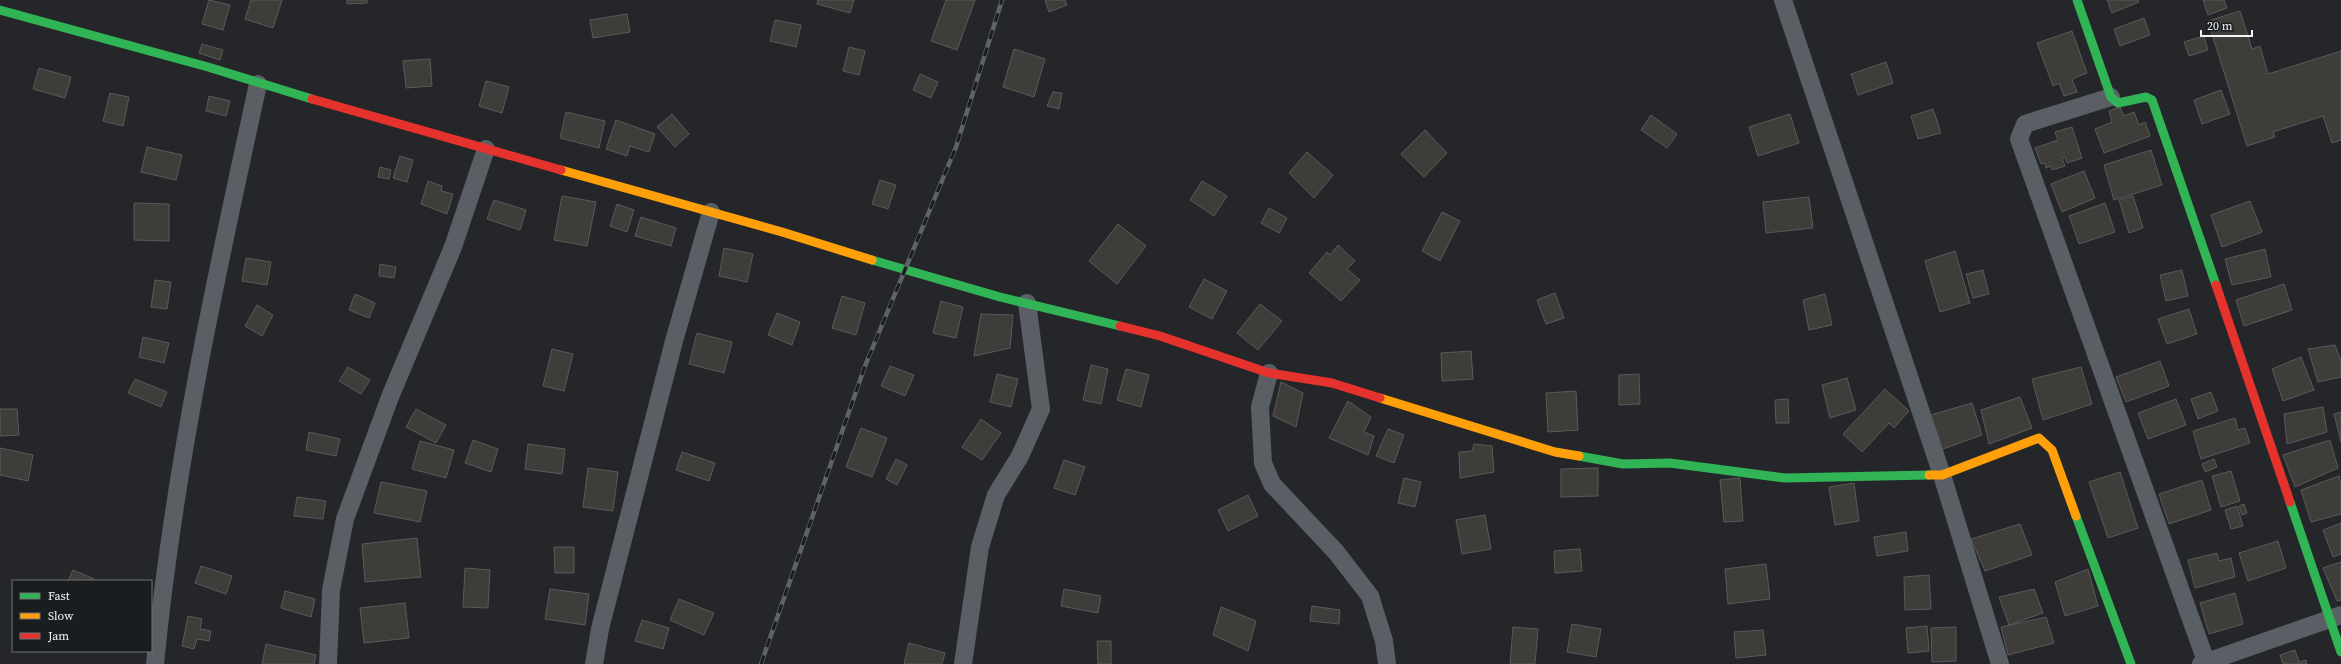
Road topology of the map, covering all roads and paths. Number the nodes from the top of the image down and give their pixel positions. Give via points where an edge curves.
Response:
1 (1783, 0) edge
2 (2077, 0) edge
3 (0, 10) edge
4 (258, 84) junction
5 (2111, 97) junction
6 (486, 149) junction
7 (711, 212) junction
8 (1027, 303) junction
9 (1269, 372) junction
10 (1942, 475) junction
11 (2335, 617) edge
12 (2341, 652) edge
13 (2204, 663) edge
14 (155, 664) edge
15 (328, 664) edge
16 (594, 664) edge
17 (963, 664) edge
18 (1387, 664) edge
19 (2000, 664) edge
20 (2132, 664) edge

1 - 10 street
2 - 5 street
3 - 4 street via 208,67
4 - 6 street
4 - 14 street via 209,307 163,582
5 - 11 street via 2118,103 2146,97 2152,100
5 - 13 street via 2025,124 2019,139
6 - 7 street
6 - 15 street via 453,247 390,397 345,519 331,590
7 - 8 street via 903,270
7 - 16 street via 672,349 600,629
8 - 9 street via 1160,336
8 - 17 street via 1041,408 1020,456 996,495 982,540
9 - 10 street via 1332,383 1555,452 1623,464 1670,464 1785,478
9 - 18 street via 1260,407 1263,462 1272,484 1336,552 1370,596 1384,641
10 - 19 street
10 - 20 street via 2039,438 2052,450
11 - 12 street
11 - 13 street

